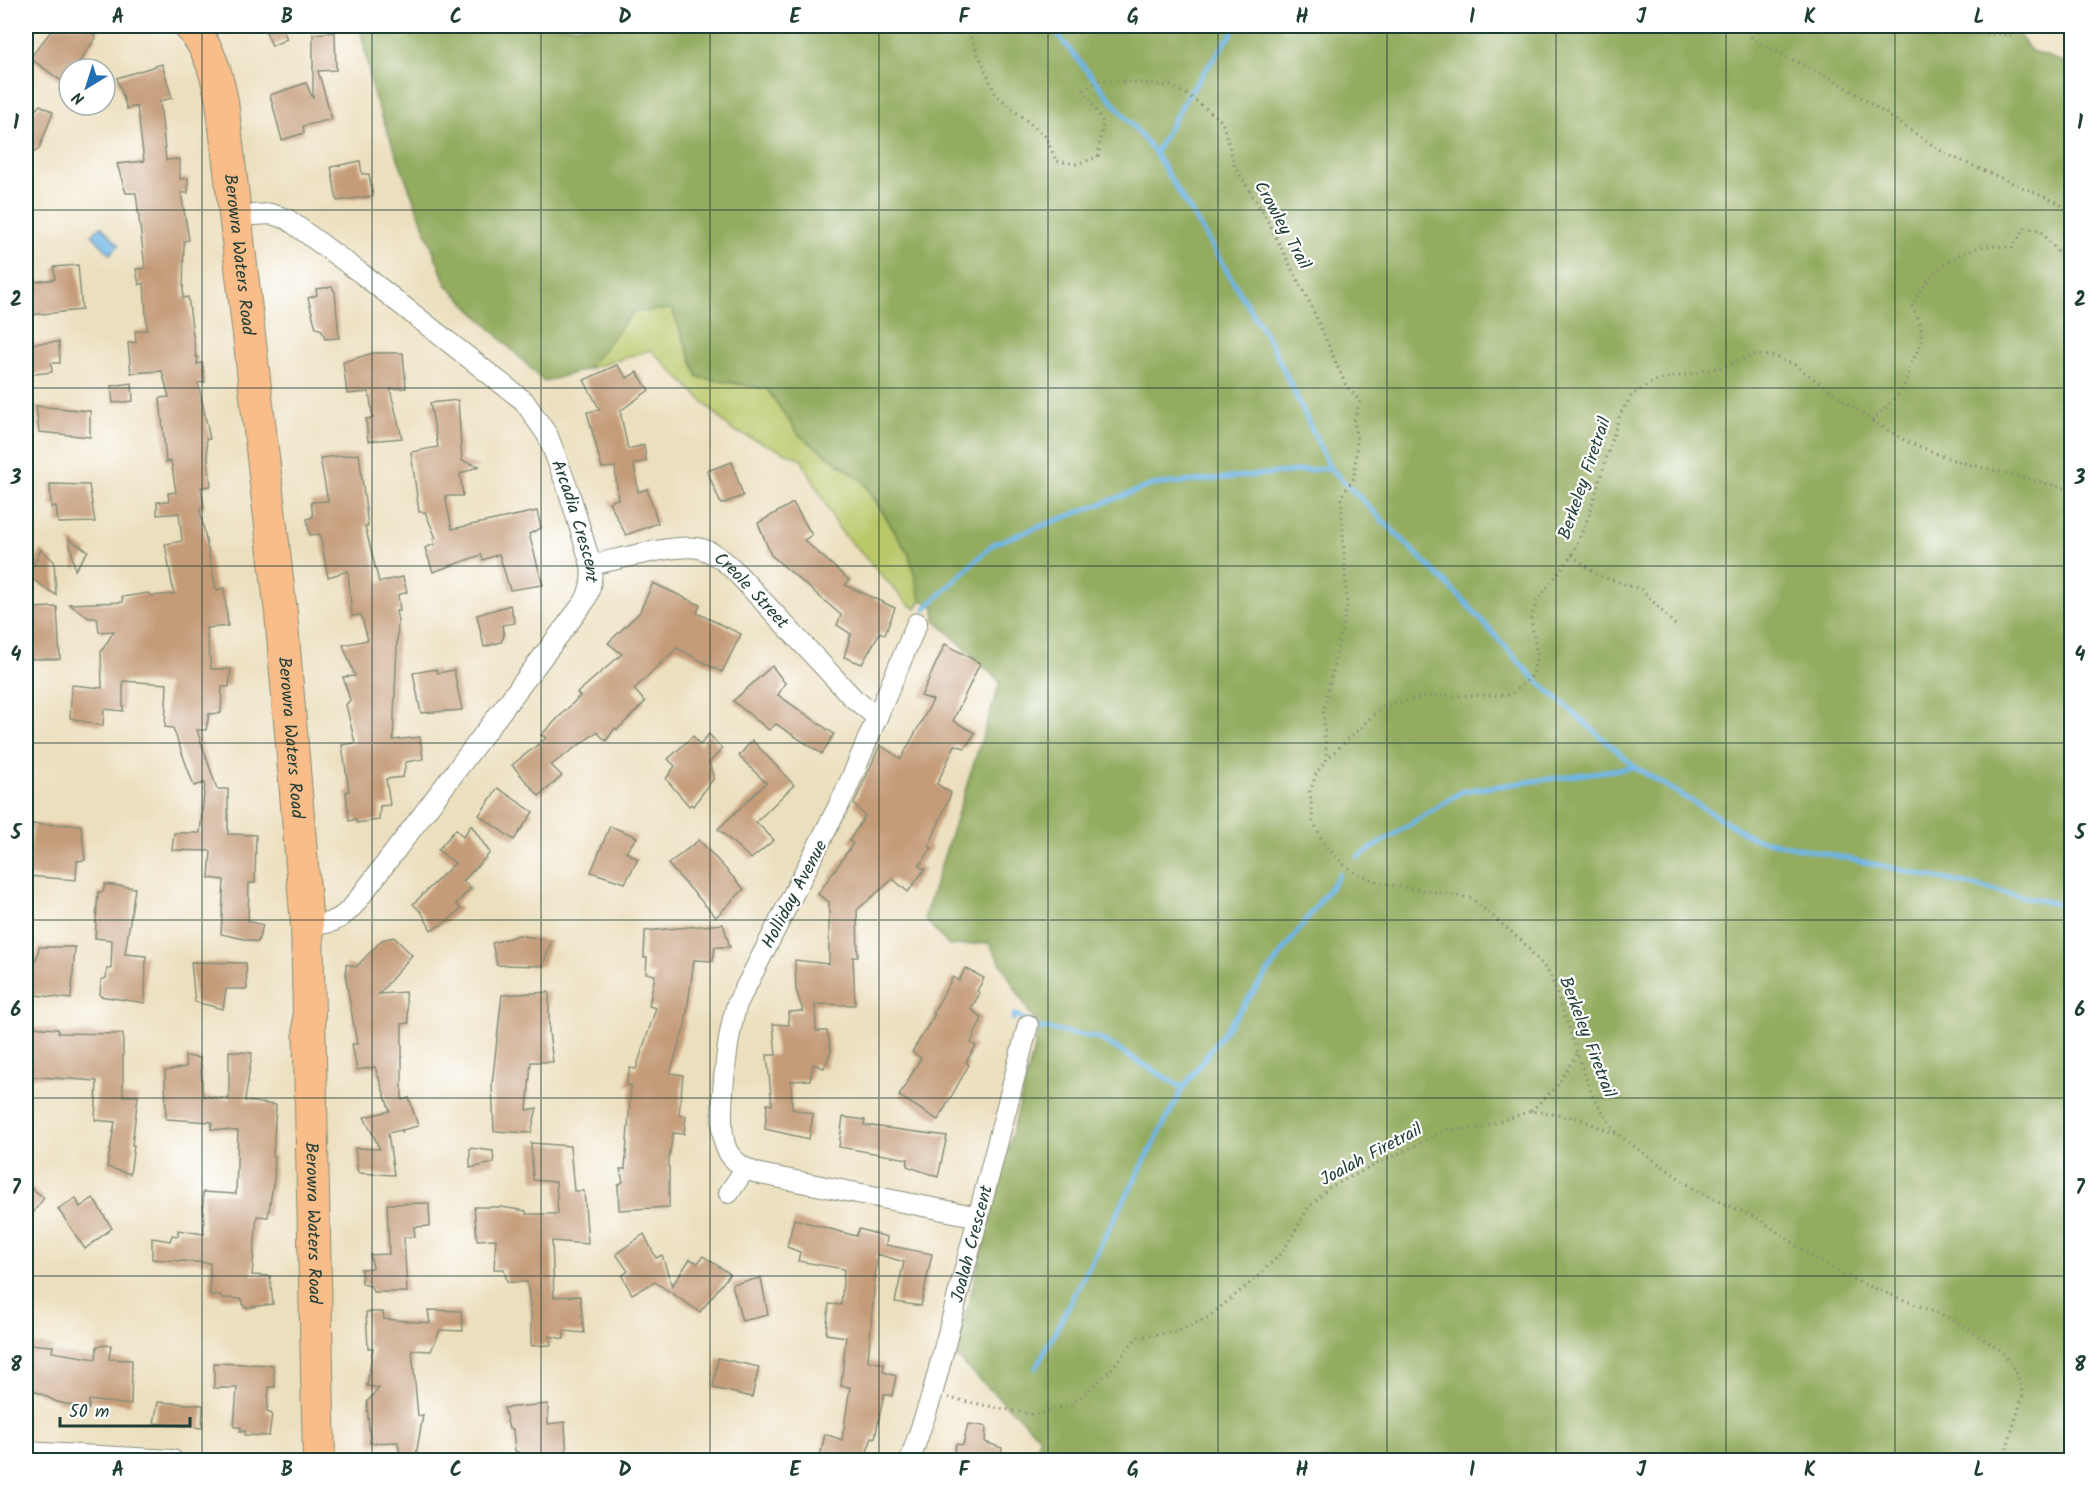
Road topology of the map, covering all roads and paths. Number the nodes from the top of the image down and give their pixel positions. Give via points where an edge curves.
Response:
1 (190, 26) edge
2 (966, 26) edge
3 (1745, 26) edge
4 (1830, 26) edge
5 (2038, 26) edge
6 (236, 216) junction
7 (2072, 216) edge
8 (2072, 263) edge
9 (1872, 421) junction
10 (2072, 490) edge
11 (1572, 555) junction
12 (591, 565) junction
13 (917, 623) dead end
14 (1676, 626) dead end
15 (877, 717) junction
16 (1327, 759) junction
17 (307, 926) junction
18 (1028, 1025) dead end
19 (1578, 1051) junction
20 (1531, 1111) junction
21 (1617, 1134) junction
22 (745, 1169) junction
23 (729, 1193) dead end
24 (979, 1217) junction
25 (932, 1395) junction
26 (26, 1452) edge
27 (173, 1461) edge
28 (319, 1461) edge
29 (910, 1461) edge
30 (2003, 1461) edge

1 - 6 main road, Berowra Waters Road via 216,69
2 - 16 path, Crowley Trail via 996,95 1046,138 1056,161 1077,165 1098,157 1103,122 1084,90 1101,79 1171,86 1222,121 1235,167 1314,312 1346,386 1360,401 1354,421 1354,478 1341,497 1347,606 1323,713
3 - 7 path via 1753,40 1840,83 1946,154 2059,203
4 - 5 path via 2011,35
6 - 12 street, Arcadia Crescent via 271,214 287,219 524,401 548,436
6 - 17 main road, Berowra Waters Road via 280,613
8 - 9 path via 2062,257 2040,230 2025,228 2012,248 1988,246 1953,257 1919,290 1912,306 1920,323 1922,342 1899,394
9 - 10 path, Berkeley Firetrail via 1906,441 1953,460
9 - 11 path, Berkeley Firetrail via 1795,365 1773,356 1754,355 1718,368 1654,381 1632,395 1620,414 1588,518
11 - 14 path via 1597,575 1642,590
11 - 16 path, Berkeley Firetrail via 1537,601 1532,619 1537,655 1532,676 1510,694 1427,696 1383,706
12 - 15 street, Creole Street via 685,547 717,555 853,698
12 - 17 street, Arcadia Crescent via 592,584 585,601 354,905 339,920
13 - 15 street, Holliday Avenue
15 - 22 street, Holliday Avenue via 845,794 737,1004 731,1025 722,1126 728,1152
16 - 19 path, Berkeley Firetrail via 1310,791 1313,822 1326,846 1356,873 1380,883 1472,898 1523,942 1550,974
17 - 28 main road, Berowra Waters Road
18 - 24 street, Joalah Crescent
19 - 20 path via 1557,1086
19 - 21 path, Berkeley Firetrail via 1592,1095
20 - 21 path, Joalah Firetrail via 1578,1118
20 - 25 path, Joalah Firetrail via 1476,1129 1447,1130 1330,1187 1309,1207 1283,1251 1255,1279 1207,1318 1176,1332 1137,1337 1110,1371 1072,1404 1035,1415
21 - 30 path, Berkeley Firetrail via 1700,1193 1759,1219 1820,1262 1854,1280 1954,1320 2000,1349 2016,1371 2023,1395
22 - 23 street
22 - 24 street
24 - 25 street, Joalah Crescent
25 - 29 street, Joalah Crescent
26 - 27 street

